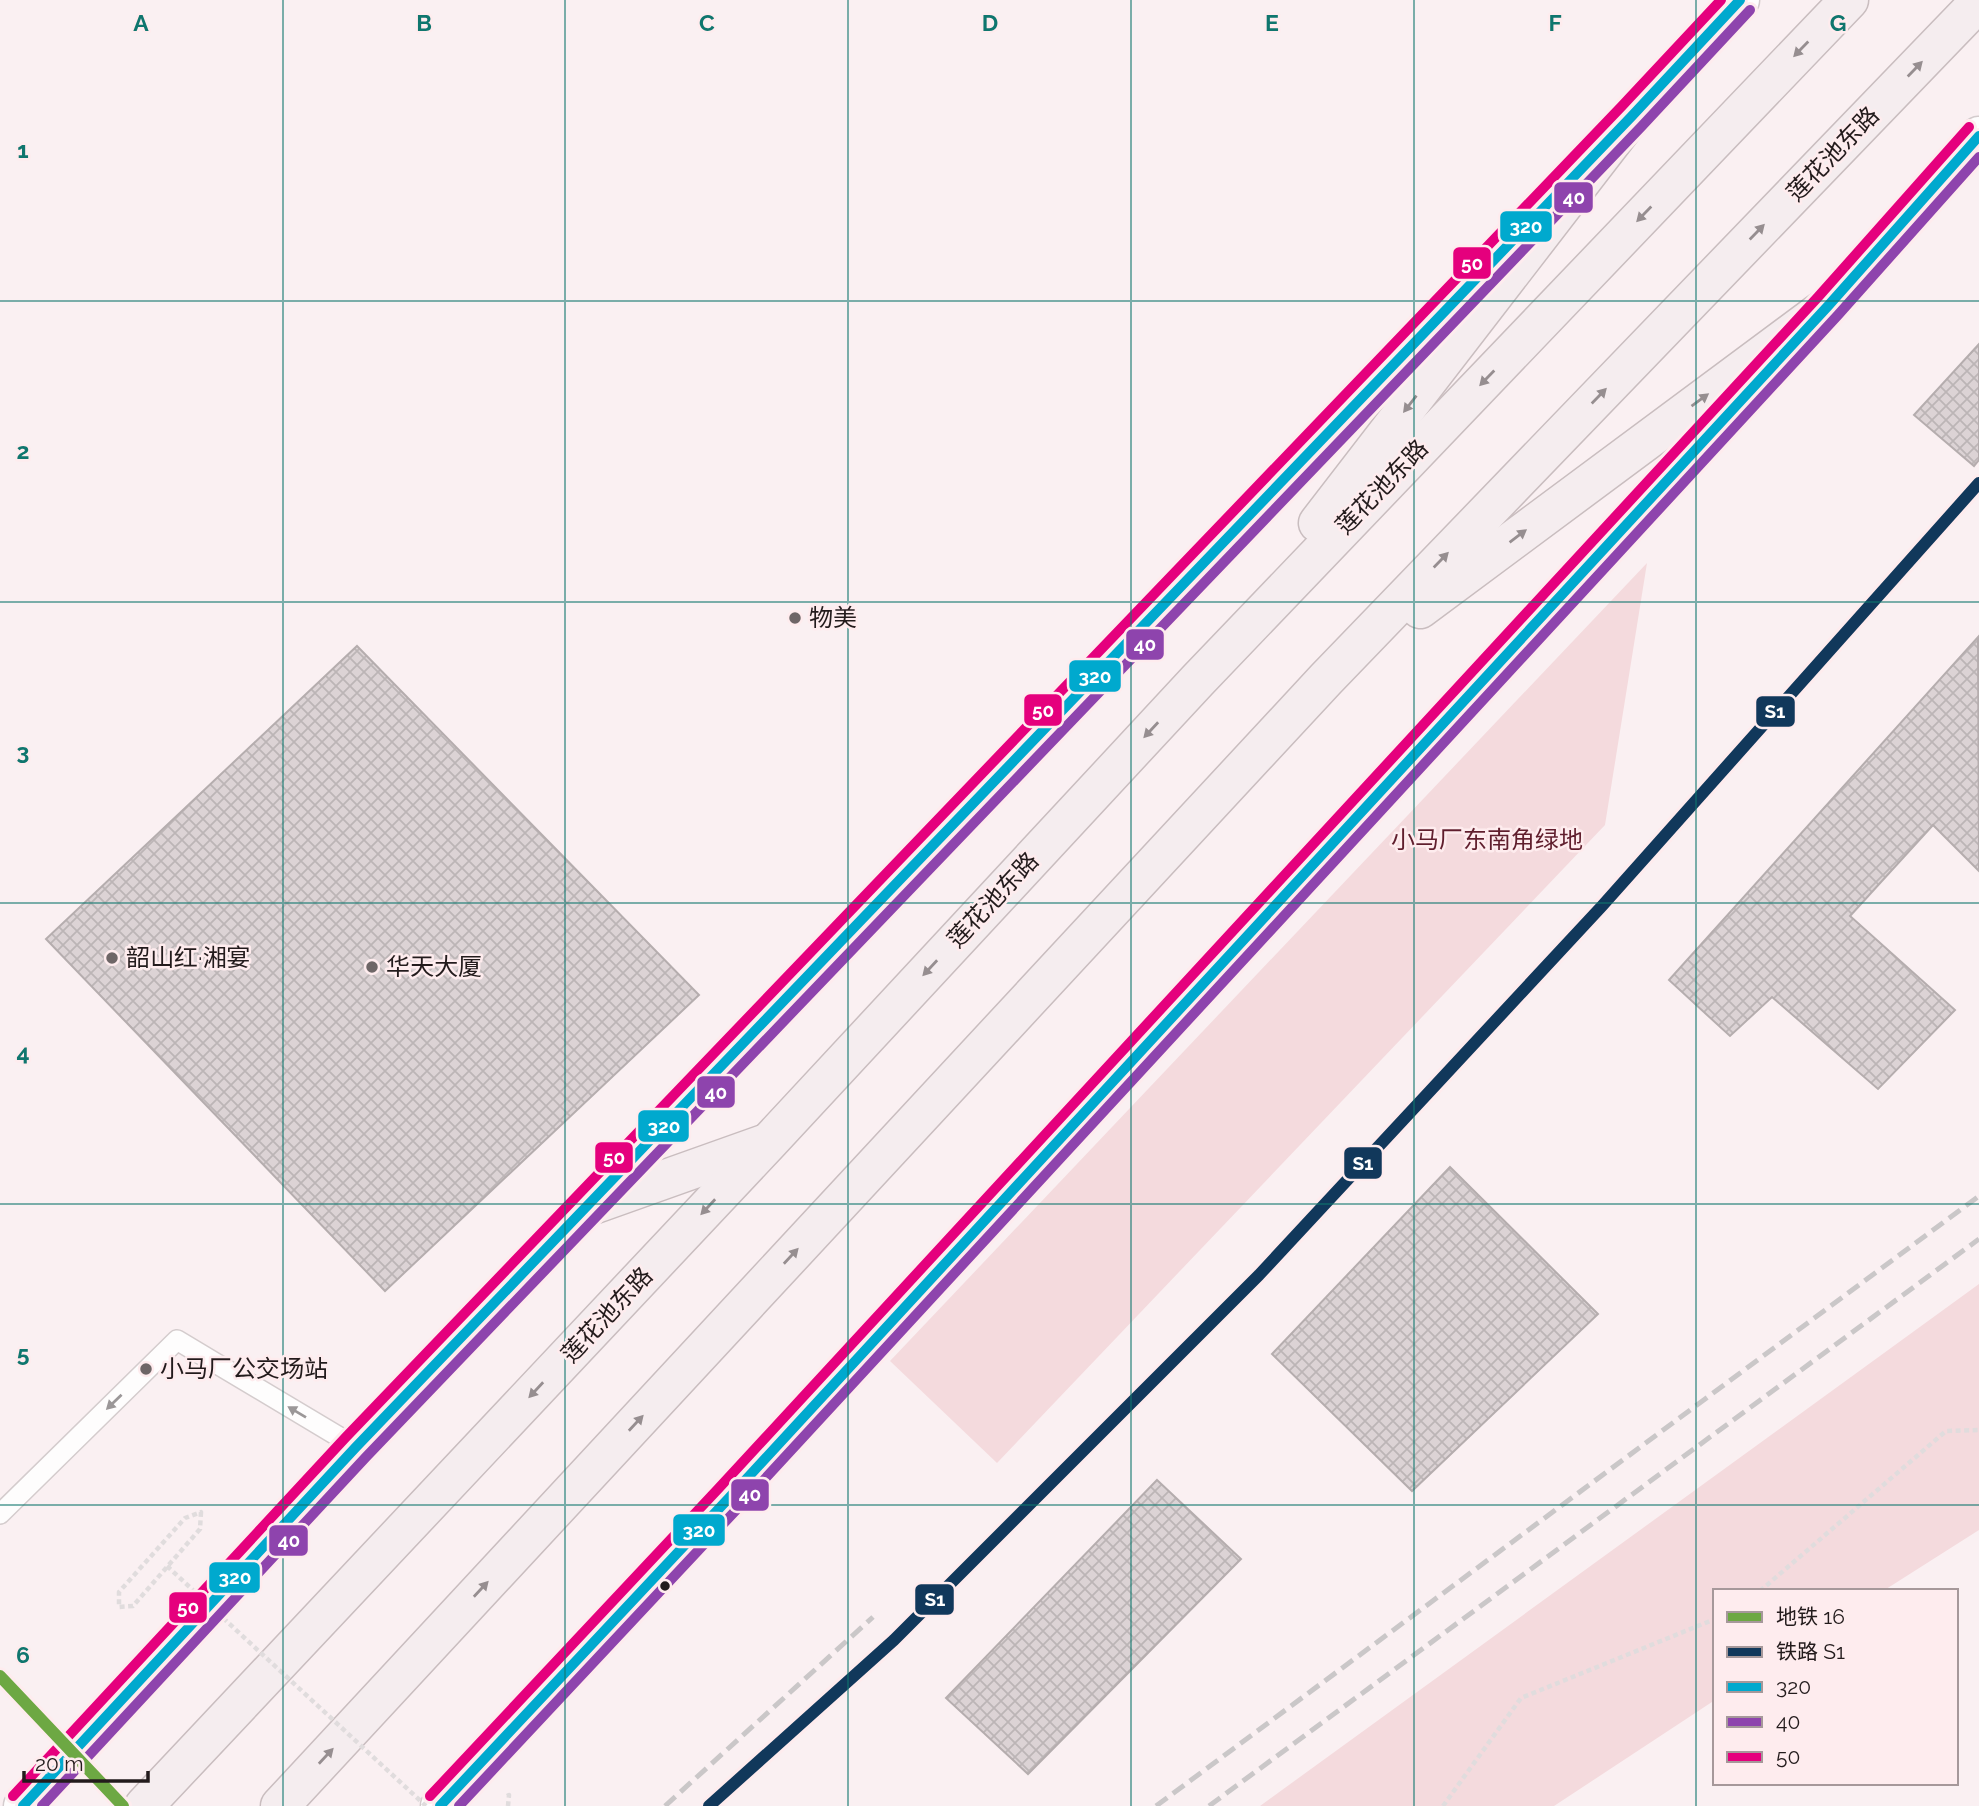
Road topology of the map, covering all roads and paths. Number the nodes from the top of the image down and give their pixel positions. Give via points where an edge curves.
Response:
1 (1740, 0) edge
2 (1849, 0) edge
3 (1979, 2) edge
4 (1631, 117) junction
5 (1979, 136) edge
6 (1828, 306) junction
7 (1198, 680) junction
8 (1326, 680) junction
9 (769, 1142) junction
10 (587, 1207) junction
11 (1979, 1430) edge
12 (356, 1447) junction
13 (0, 1514) edge
14 (167, 1566) junction
15 (1762, 1589) edge
16 (1713, 1620) edge
17 (23, 1806) edge
18 (144, 1806) edge
19 (280, 1806) edge
20 (426, 1806) edge
21 (440, 1806) edge
22 (1443, 1806) edge

1 - 4 street
2 -> 7 highway, 莲花池东路
8 -> 3 highway, 莲花池东路
4 -> 7 highway
4 - 10 street
5 - 6 street
8 -> 6 highway
6 - 21 street
7 -> 9 highway, 莲花池东路
19 -> 8 highway, 莲花池东路
9 - 10 highway
9 -> 18 highway, 莲花池东路
10 - 12 street
11 - 15 path via 1946,1431
12 -> 13 lane via 177,1340
12 - 17 street
14 - 14 path via 200,1529 201,1512 185,1518 119,1592 119,1607 133,1605
14 - 20 path, bridge
16 - 22 path via 1521,1698

